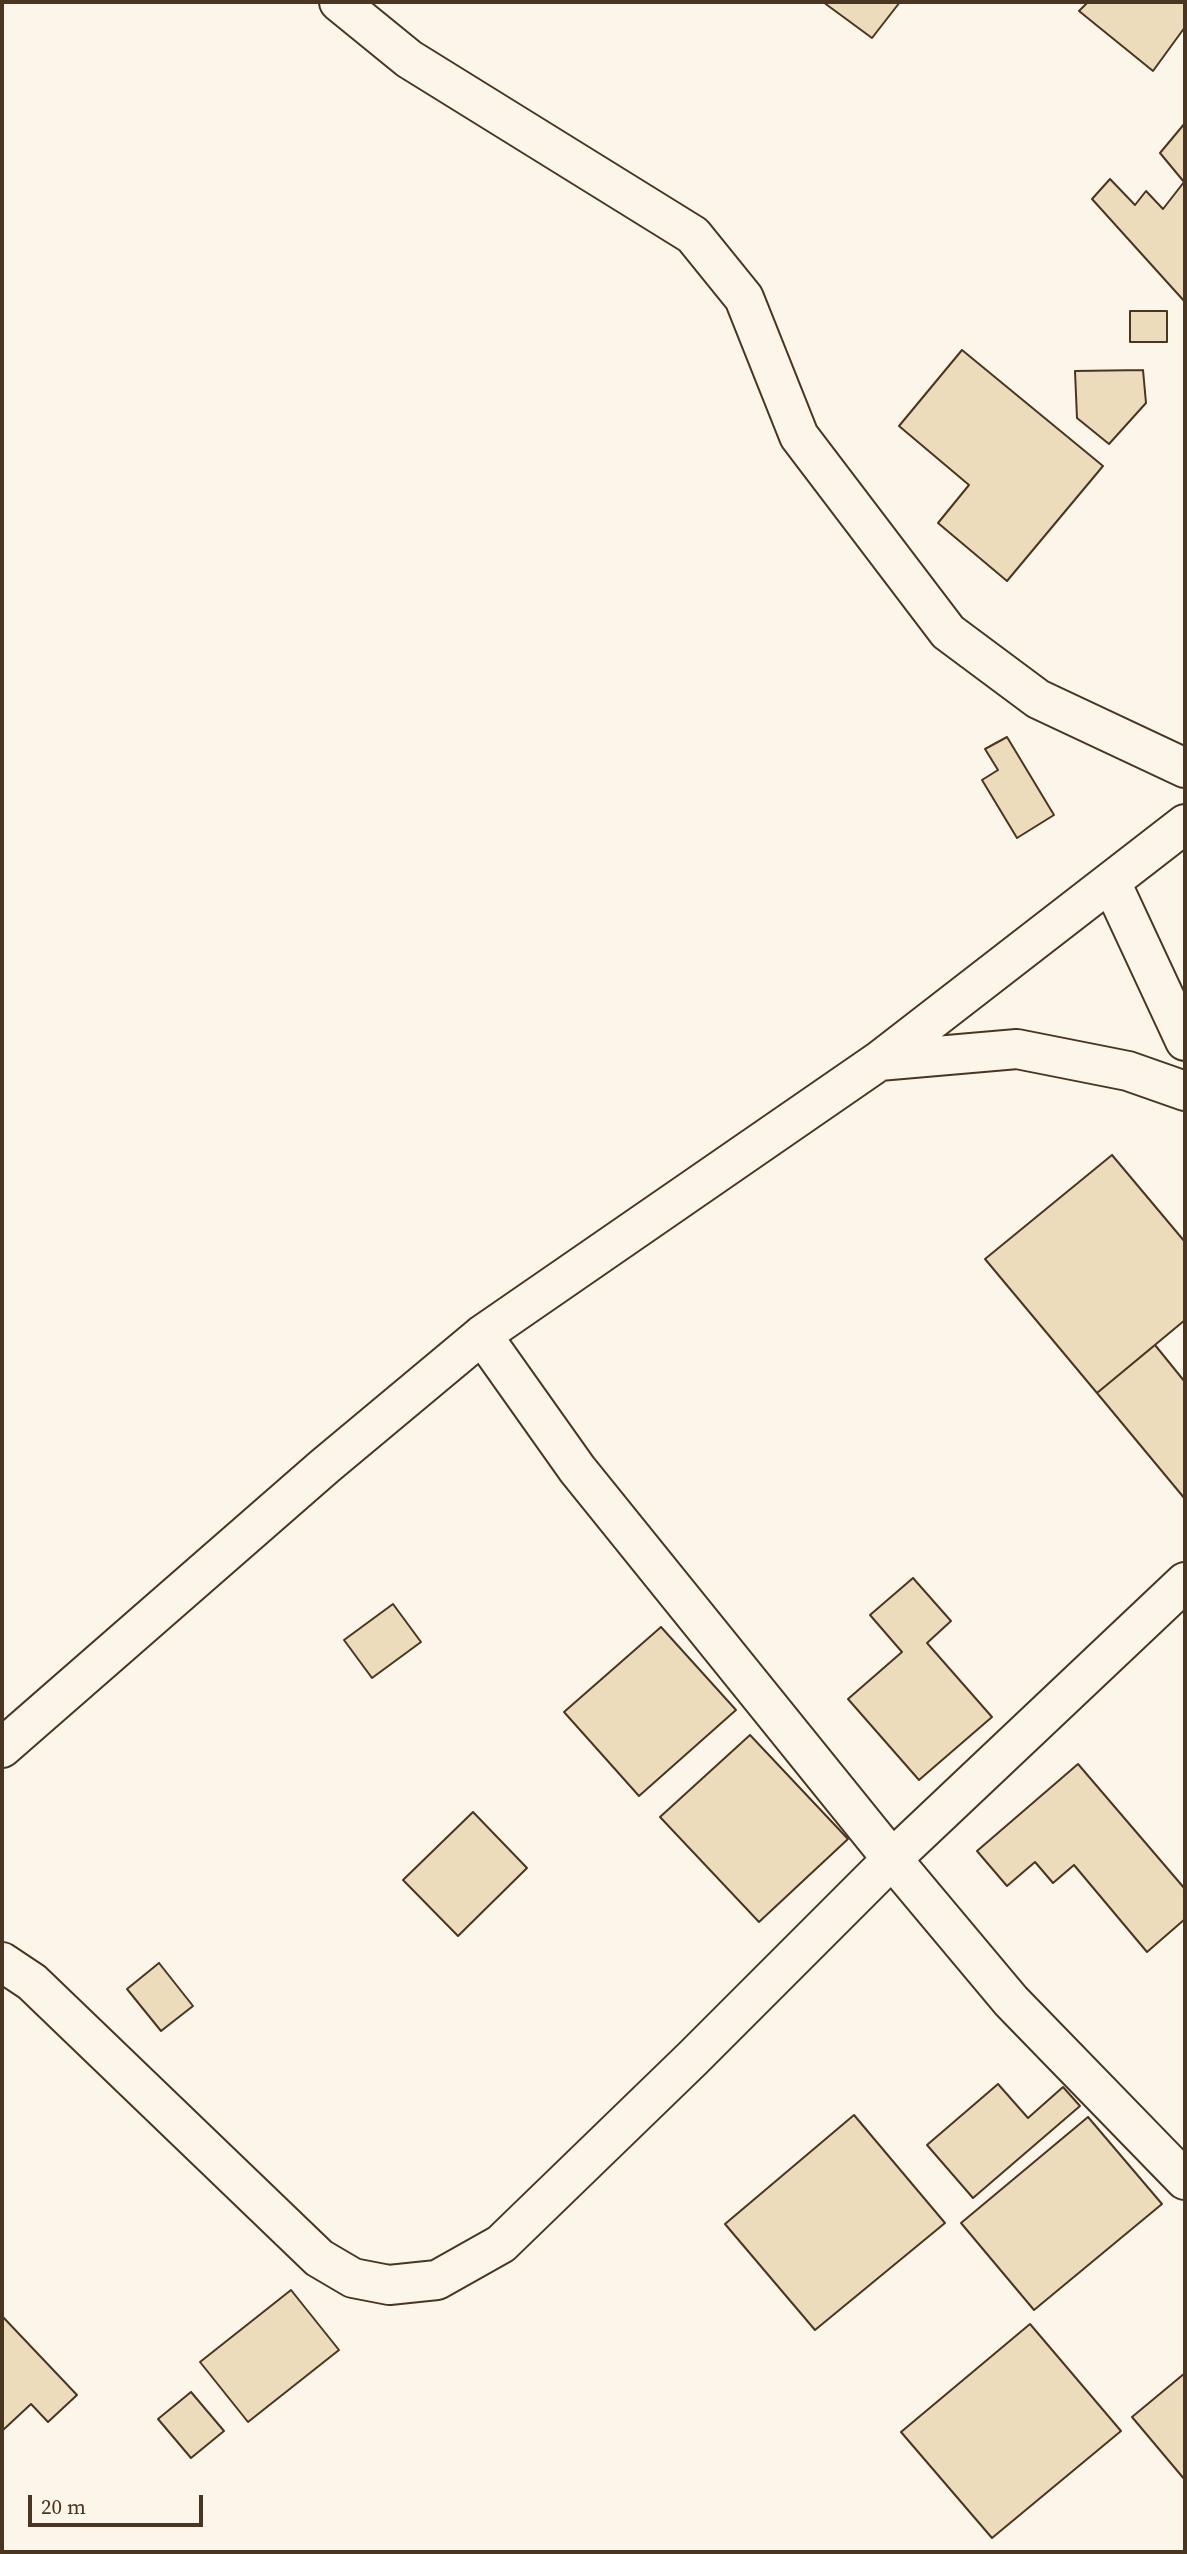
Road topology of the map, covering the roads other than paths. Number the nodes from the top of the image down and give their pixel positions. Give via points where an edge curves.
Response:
1 (339, 2) edge
2 (1185, 768) edge
3 (1185, 824) edge
4 (1111, 882) junction
5 (1185, 1041) edge
6 (879, 1061) junction
7 (1185, 1091) edge
8 (482, 1335) junction
9 (1185, 1582) edge
10 (2, 1748) edge
11 (892, 1858) junction
12 (2, 1962) edge
13 (1179, 2163) edge

1 - 2 street via 410,59 693,235 744,298 799,436 948,632 1038,699
3 - 4 street
4 - 5 street
4 - 6 street
6 - 7 street via 1017,1049 1128,1072
6 - 8 street
8 - 10 street
8 - 11 street via 576,1469
9 - 11 street
11 - 12 street via 501,2244 437,2280 389,2285 353,2278 319,2258 32,1982
11 - 13 street via 1011,2001

